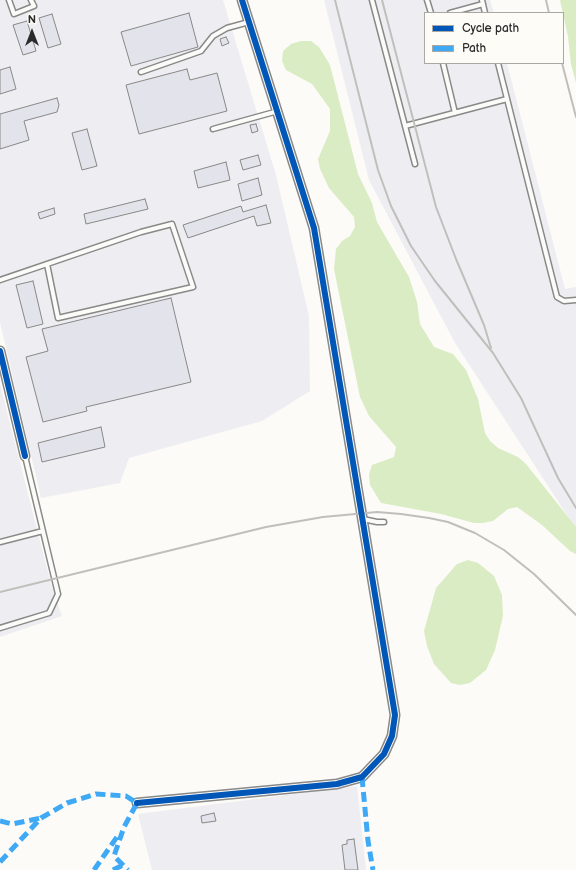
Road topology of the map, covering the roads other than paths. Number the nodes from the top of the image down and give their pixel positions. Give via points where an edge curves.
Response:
1 (9, 0) edge
2 (31, 0) edge
3 (242, 0) edge
4 (372, 0) edge
5 (427, 0) edge
6 (482, 2) edge
7 (431, 12) edge
8 (453, 12) edge
9 (485, 12) edge
10 (249, 22) junction
11 (443, 64) edge
12 (498, 64) edge
13 (141, 72) dead end
14 (507, 99) junction
15 (278, 111) junction
16 (455, 113) junction
17 (405, 126) junction
18 (213, 129) dead end
19 (415, 164) dead end
20 (47, 264) junction
21 (0, 280) edge
22 (576, 300) edge
23 (0, 351) edge
24 (26, 456) joint
25 (363, 519) junction
26 (384, 522) dead end
27 (43, 531) junction
28 (0, 542) edge
29 (0, 628) edge
30 (137, 803) dead end

1 - 2 lane via 14,14 34,6
3 - 10 street
4 - 17 lane
5 - 7 lane
6 - 8 lane
6 - 9 lane
10 - 13 lane via 227,28 213,36 201,51
10 - 15 street
11 - 16 lane
12 - 14 lane
14 - 16 lane
14 - 22 lane via 557,298 564,301
15 - 18 lane
15 - 25 street via 314,228
16 - 17 lane
17 - 19 lane
20 - 20 lane via 172,224 193,286 58,318
20 - 21 lane
23 - 24 street
24 - 27 lane
25 - 26 lane
25 - 30 street via 395,715 392,736 384,754 362,777 337,784
27 - 28 lane
27 - 29 lane via 58,594 49,613

